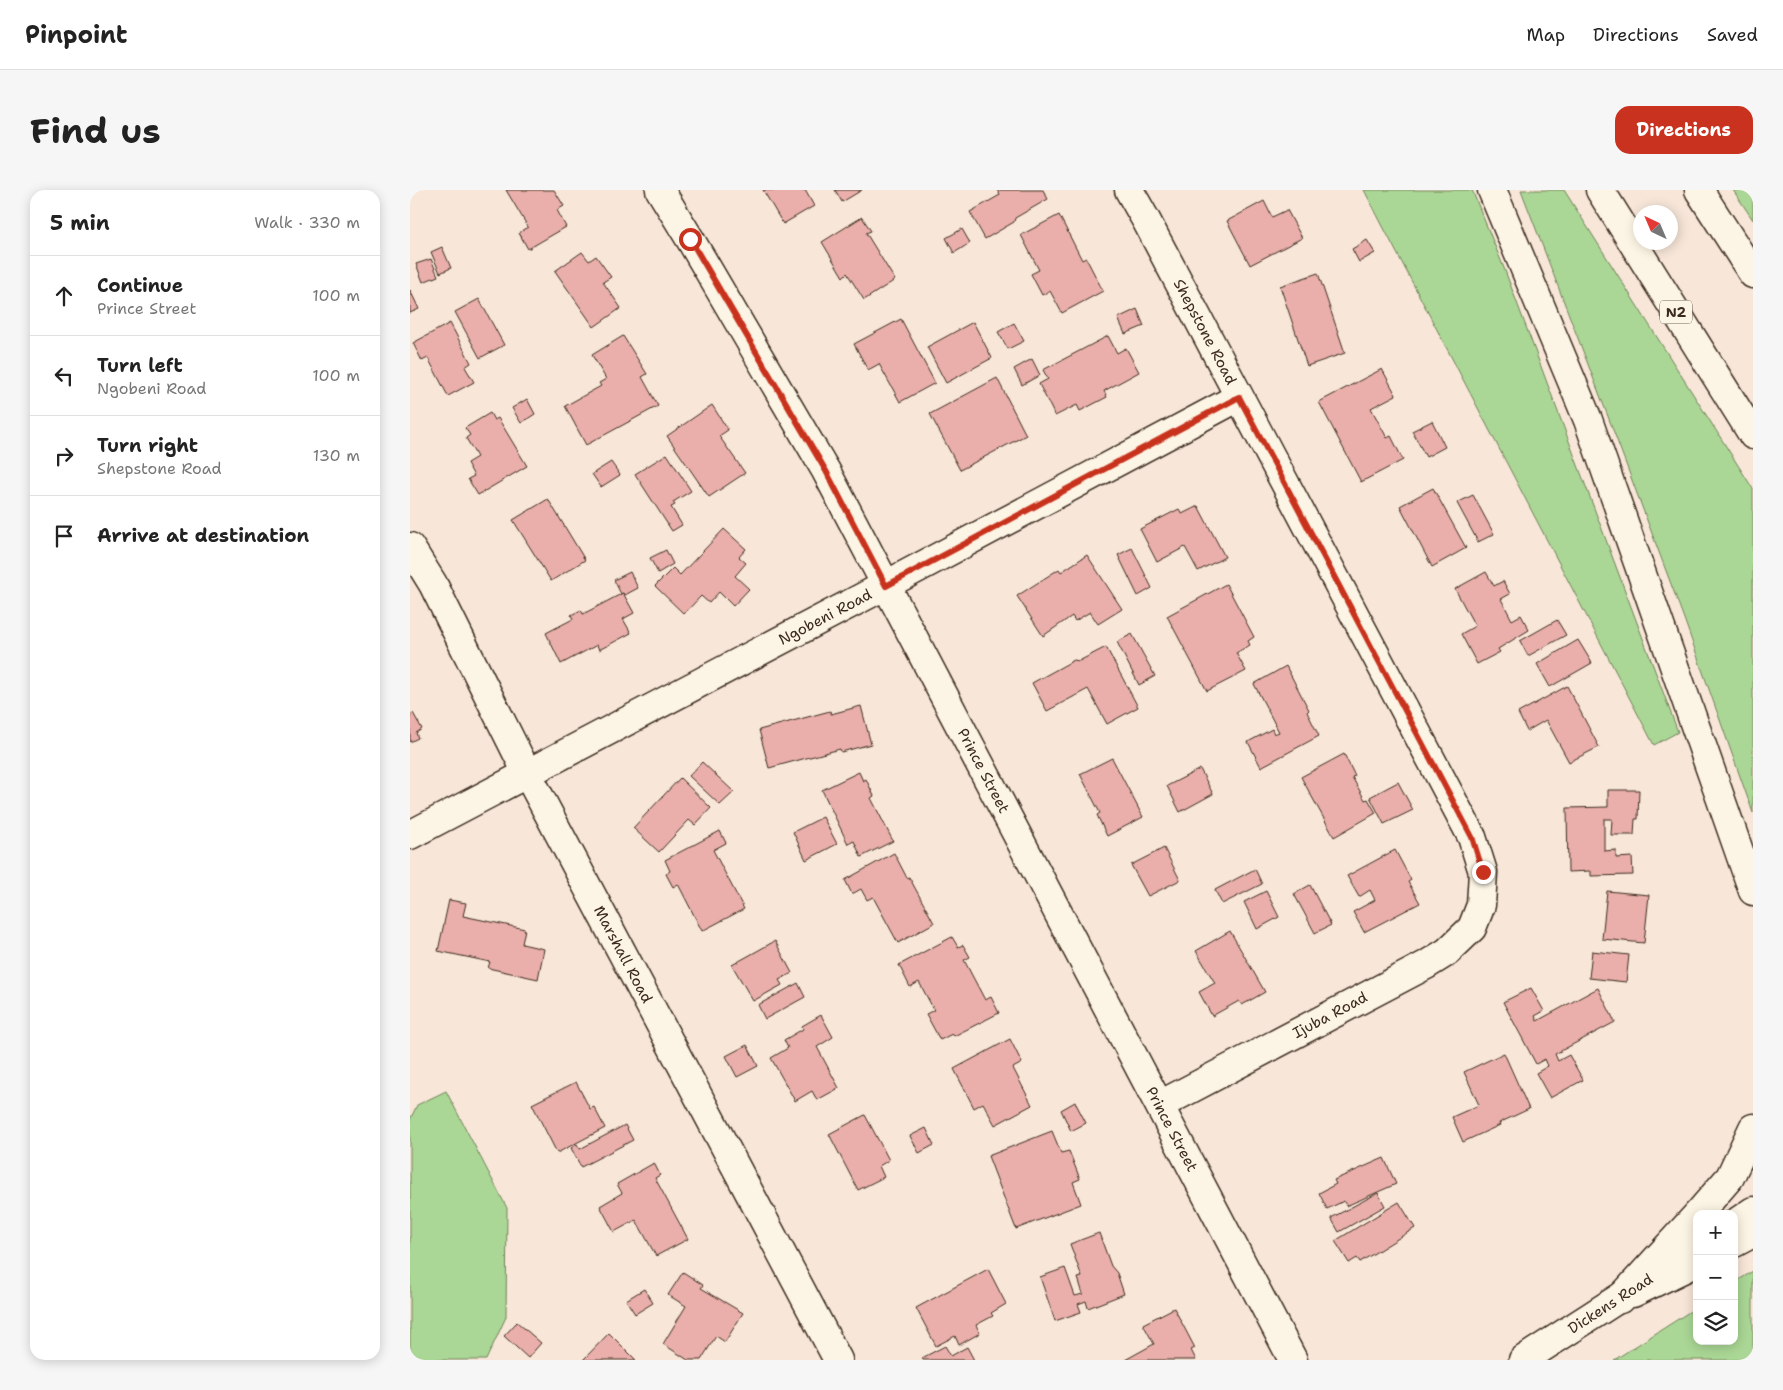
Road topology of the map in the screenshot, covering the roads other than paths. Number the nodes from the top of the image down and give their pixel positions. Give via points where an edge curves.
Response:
1 (660, 190) edge
2 (1129, 190) edge
3 (1492, 190) edge
4 (1600, 190) edge
5 (1699, 190) edge
6 (1753, 274) edge
7 (1239, 397) junction
8 (1753, 435) edge
9 (410, 547) edge
10 (886, 586) junction
11 (527, 773) junction
12 (410, 835) edge
13 (1753, 891) edge
14 (1481, 905) joint
15 (1160, 1105) junction
16 (1753, 1128) edge
17 (1701, 1210) edge
18 (1753, 1211) edge
19 (1693, 1218) edge
20 (1738, 1221) edge
21 (1753, 1233) edge
22 (1738, 1241) edge
23 (1693, 1251) edge
24 (1693, 1264) edge
25 (1620, 1299) junction
26 (838, 1360) edge
27 (1293, 1360) edge
28 (1523, 1360) edge

1 - 10 main road, Prince Street via 826,471
2 - 7 main road, Shepstone Road
3 - 13 main road via 1588,420
4 - 8 main road, N2
5 - 6 main road
7 - 10 main road, Ngobeni Road
7 - 14 main road, Shepstone Road via 1472,837 1483,872
9 - 11 main road, Marshall Road via 433,584
10 - 11 main road, Ngobeni Road
10 - 15 main road, Prince Street
11 - 12 main road, Ngobeni Road
11 - 26 main road, Marshall Road
14 - 15 main road, Ijuba Road via 1472,928 1447,952
15 - 27 main road, Prince Street
16 - 17 main road via 1730,1177
18 - 20 main road
19 - 25 main road
21 - 22 main road
23 - 25 main road, Dickens Road
24 - 25 main road
25 - 28 main road, Dickens Road

